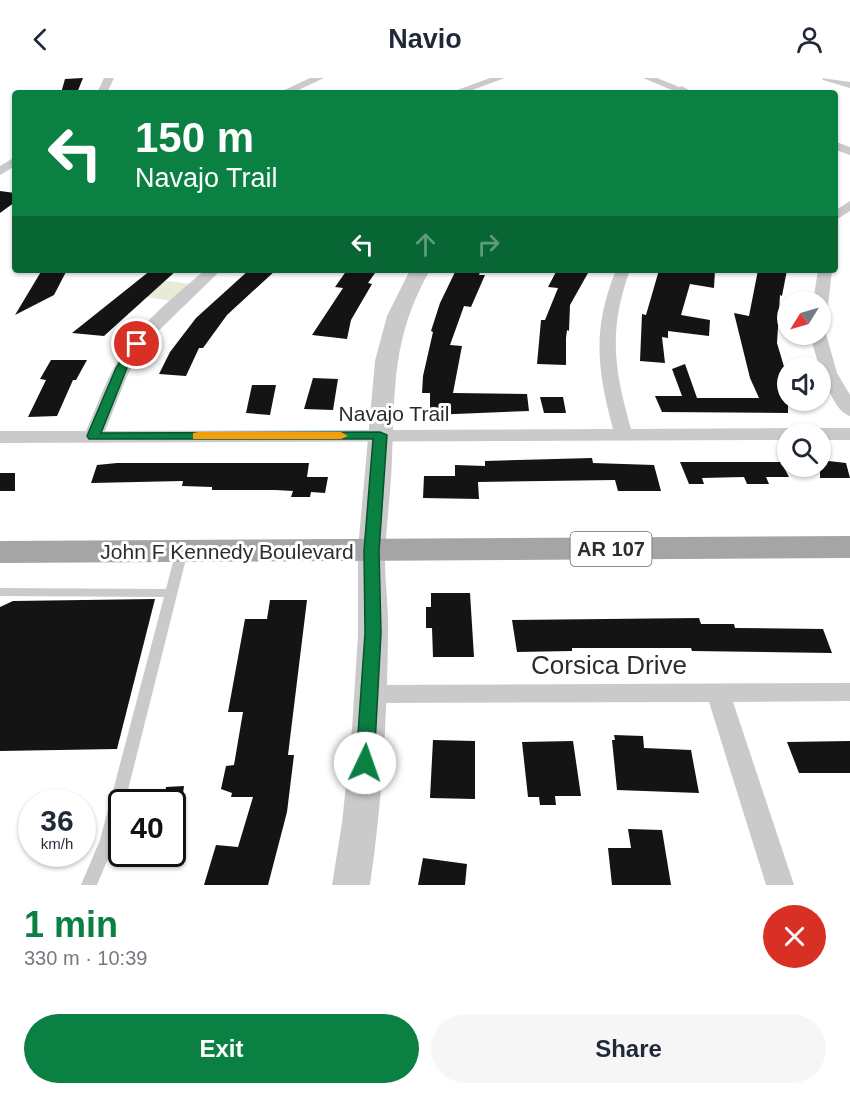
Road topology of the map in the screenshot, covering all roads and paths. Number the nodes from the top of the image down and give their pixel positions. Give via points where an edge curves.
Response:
1 (319, 78) edge
2 (500, 78) edge
3 (648, 78) edge
4 (827, 78) edge
5 (850, 85) edge
6 (290, 90) edge
7 (463, 90) edge
8 (676, 90) edge
9 (12, 164) edge
10 (2, 176) edge
11 (850, 205) edge
12 (838, 214) edge
13 (211, 273) edge
14 (418, 273) edge
15 (622, 273) edge
16 (825, 273) edge
17 (822, 291) edge
18 (821, 345) edge
19 (850, 411) edge
20 (623, 434) junction
21 (777, 434) edge
22 (831, 434) edge
23 (850, 434) edge
24 (380, 435) junction
25 (93, 436) junction
26 (0, 437) edge
27 (850, 547) edge
28 (182, 551) junction
29 (372, 551) junction
30 (0, 552) edge
31 (0, 592) edge
32 (171, 593) junction
33 (850, 692) edge
34 (718, 693) junction
35 (369, 694) junction
36 (89, 885) edge
37 (351, 885) edge
38 (780, 885) edge

1 - 6 street
2 - 7 street
3 - 8 street
4 - 5 street
9 - 10 street
11 - 12 street
13 - 25 street via 130,353
14 - 24 street via 397,310 386,349
15 - 20 street via 608,311 605,357
16 - 17 street
18 - 19 street via 829,373
20 - 21 street, Navajo Trail
20 - 24 street, Navajo Trail
22 - 23 street
24 - 25 street, Navajo Trail
24 - 29 street
25 - 26 street, Navajo Trail
27 - 29 main road, John F Kennedy Boulevard / AR 107
28 - 29 main road, John F Kennedy Boulevard / AR 107
28 - 30 main road, John F Kennedy Boulevard / AR 107
28 - 32 lane
29 - 35 street
31 - 32 lane
32 - 36 lane via 108,840
33 - 34 street, Corsica Drive
34 - 35 street, Corsica Drive
34 - 38 street
35 - 37 street via 361,831

